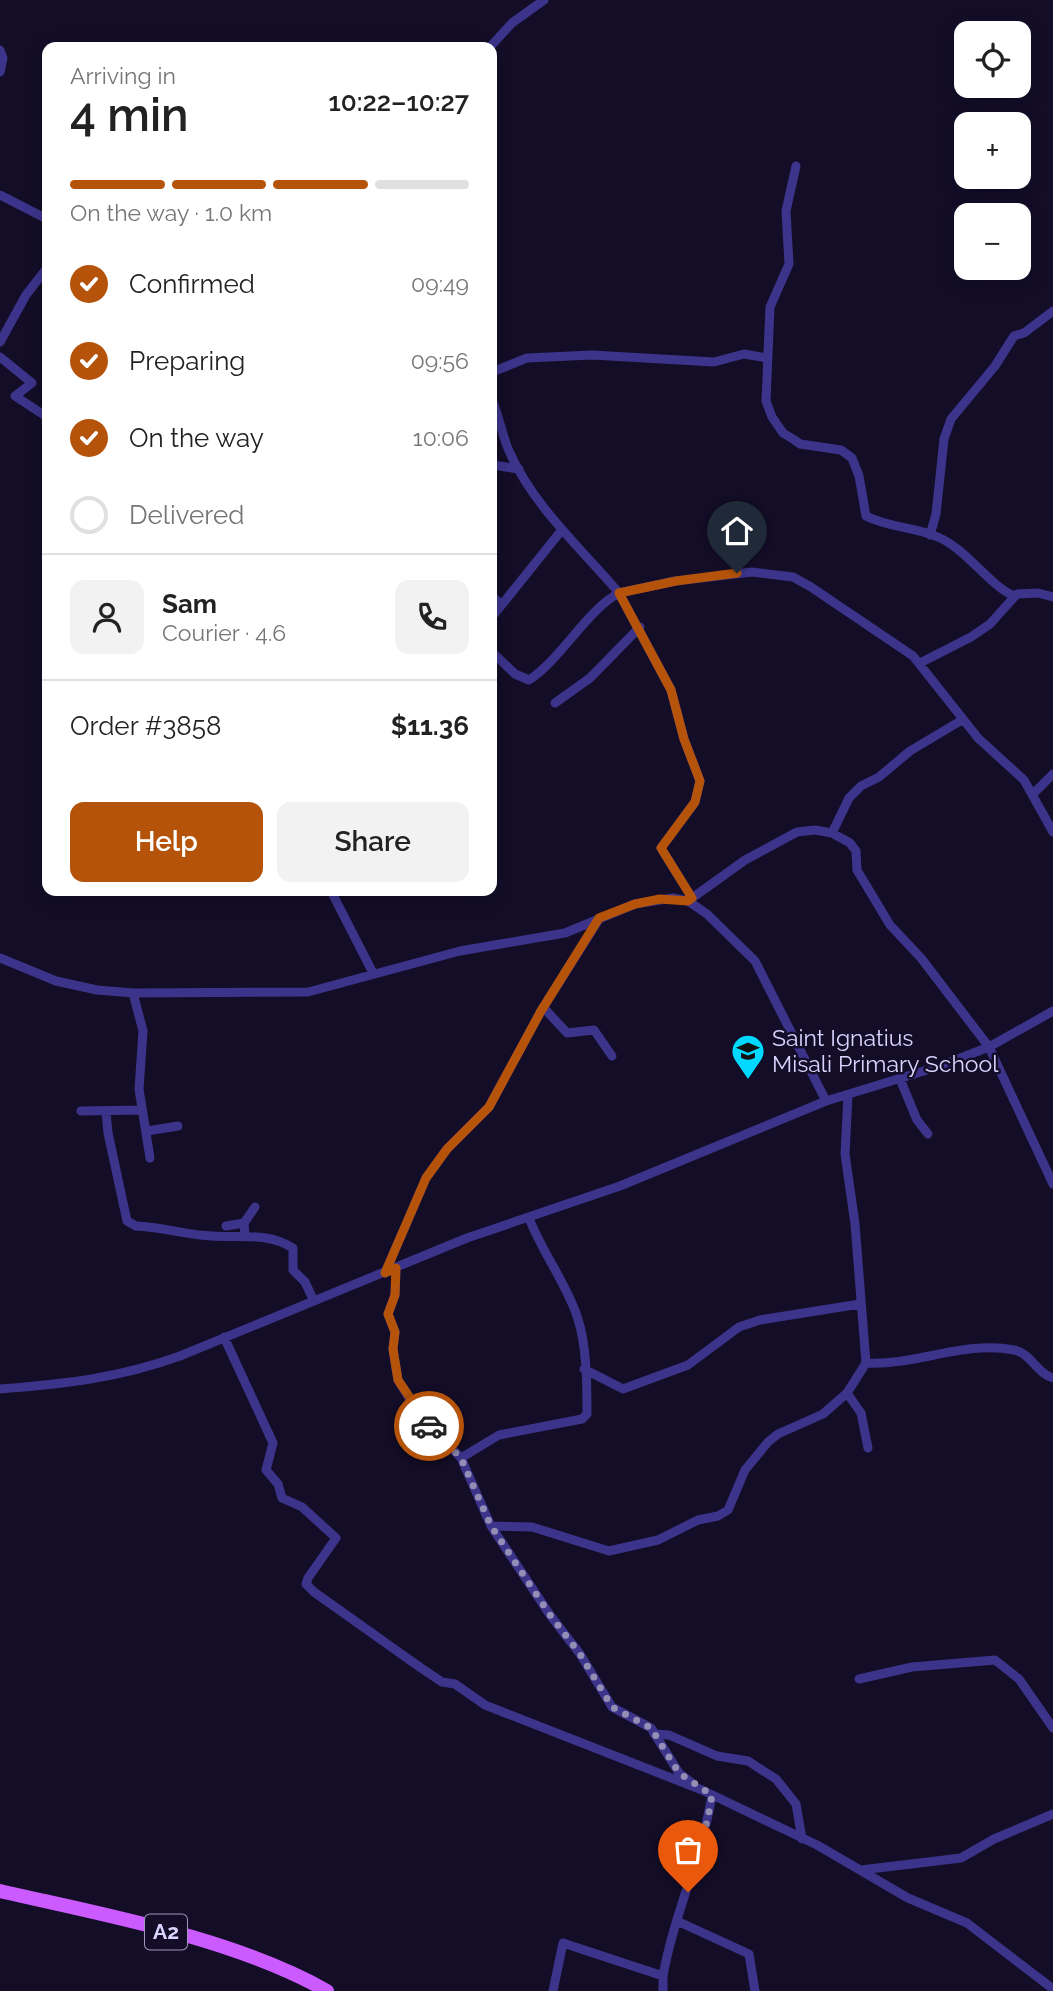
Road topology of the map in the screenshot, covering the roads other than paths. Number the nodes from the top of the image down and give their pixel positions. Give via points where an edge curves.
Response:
1 (544, 0) edge
2 (495, 42) edge
3 (0, 50) edge
4 (0, 72) edge
5 (796, 166) dead end
6 (0, 195) edge
7 (42, 216) edge
8 (42, 274) edge
9 (1053, 313) edge
10 (0, 342) edge
11 (0, 357) edge
12 (767, 358) junction
13 (497, 370) edge
14 (42, 414) edge
15 (497, 416) edge
16 (497, 466) edge
17 (519, 469) junction
18 (561, 531) junction
19 (930, 535) junction
20 (619, 593) junction
21 (1010, 594) junction
22 (1053, 597) edge
23 (497, 600) edge
24 (501, 604) junction
25 (497, 610) edge
26 (640, 627) junction
27 (497, 657) edge
28 (920, 663) junction
29 (555, 703) dead end
30 (962, 720) junction
31 (1053, 774) edge
32 (1034, 793) junction
33 (1053, 832) edge
34 (832, 833) junction
35 (334, 896) edge
36 (690, 899) junction
37 (599, 918) junction
38 (0, 958) edge
39 (373, 974) junction
40 (133, 993) junction
41 (543, 1007) junction
42 (1053, 1011) edge
43 (989, 1047) junction
44 (612, 1056) dead end
45 (900, 1079) junction
46 (848, 1095) junction
47 (826, 1101) junction
48 (142, 1110) junction
49 (81, 1111) dead end
50 (106, 1112) junction
51 (178, 1126) dead end
52 (147, 1131) junction
53 (928, 1135) dead end
54 (150, 1158) dead end
55 (1052, 1179) edge
56 (255, 1207) dead end
57 (529, 1219) junction
58 (244, 1223) junction
59 (226, 1226) dead end
60 (245, 1235) junction
61 (396, 1268) junction
62 (385, 1273) junction
63 (313, 1299) junction
64 (860, 1304) junction
65 (224, 1337) junction
66 (866, 1363) junction
67 (584, 1369) junction
68 (1053, 1378) edge
69 (0, 1389) edge
70 (847, 1393) junction
71 (868, 1448) dead end
72 (461, 1458) junction
73 (491, 1526) junction
74 (859, 1679) dead end
75 (1053, 1728) edge
76 (654, 1734) junction
77 (702, 1790) junction
78 (712, 1795) junction
79 (1053, 1814) edge
80 (802, 1839) junction
81 (861, 1870) junction
82 (0, 1891) edge
83 (677, 1921) junction
84 (663, 1976) junction
85 (1053, 1989) edge
86 (327, 1991) edge
87 (553, 1991) edge
88 (663, 1991) edge
89 (755, 1991) edge

1 - 2 street
3 - 4 street
5 - 12 street via 786,211 789,264 772,301
6 - 7 street
8 - 10 street
9 - 19 street via 1014,336 951,419
11 - 14 street via 32,383 15,396
12 - 13 street via 744,354 714,362 592,355 527,358
12 - 19 street via 766,401 783,433 800,444 841,450 852,458 866,516
15 - 17 street
16 - 17 street
17 - 18 street
18 - 20 street
18 - 24 street
19 - 21 street via 942,538
20 - 26 street
20 - 27 street via 529,680
20 - 28 street via 752,572 793,577
21 - 22 street
21 - 28 street via 990,624
23 - 24 street
24 - 25 street
26 - 29 street via 590,678
26 - 36 street via 671,690 700,781 695,802 661,848
28 - 30 street
30 - 32 street
30 - 34 street via 861,786 849,798
31 - 32 street
32 - 33 street
34 - 36 street via 797,832 780,839
34 - 43 street via 856,851 858,870 890,925
35 - 39 street
36 - 37 street via 648,901
36 - 47 street via 755,961
37 - 39 street via 565,933 460,950
37 - 41 street
38 - 40 street via 57,981
39 - 40 street via 307,992
40 - 48 street via 144,1043 139,1089
41 - 44 street via 567,1033 594,1030
41 - 62 street via 489,1107 447,1149 426,1178
42 - 43 street
43 - 45 street
43 - 55 street
45 - 46 street
45 - 53 street
46 - 47 street
46 - 64 street via 845,1154
47 - 57 street
48 - 50 street
48 - 52 street
49 - 50 street
50 - 60 street via 127,1222 213,1236
51 - 52 street
52 - 54 street
56 - 58 street
57 - 61 street via 467,1238
57 - 67 street via 577,1314 584,1339
58 - 59 street
58 - 60 street
60 - 63 street via 293,1248 292,1270
61 - 62 street
61 - 72 street via 395,1295 388,1314 395,1332 398,1380 418,1413
62 - 63 street
63 - 65 street
64 - 66 street
64 - 67 street via 739,1327 688,1365 623,1389
65 - 69 street via 134,1372
65 - 77 street via 273,1443 266,1470 282,1498 302,1507 336,1538 308,1578 306,1584 314,1592 442,1682 454,1684 485,1705
66 - 68 street via 1013,1349
66 - 70 street
67 - 72 street via 588,1392 585,1419 499,1435
70 - 71 street via 861,1413
70 - 73 street via 823,1414 768,1442 745,1470 728,1510 658,1540 609,1551 532,1527
72 - 73 street
73 - 76 street via 612,1707 641,1720
74 - 75 street via 912,1667 995,1660 1019,1679
76 - 77 street via 679,1773
76 - 80 street via 669,1735 717,1756 748,1761 776,1779 796,1804
77 - 78 street
78 - 80 street
78 - 83 street via 709,1819
79 - 81 street via 961,1858
80 - 81 street
81 - 85 street via 908,1898 967,1923
82 - 86 main road, A2 via 237,1952
83 - 84 street
83 - 89 street via 749,1954
84 - 87 street via 563,1943
84 - 88 street

